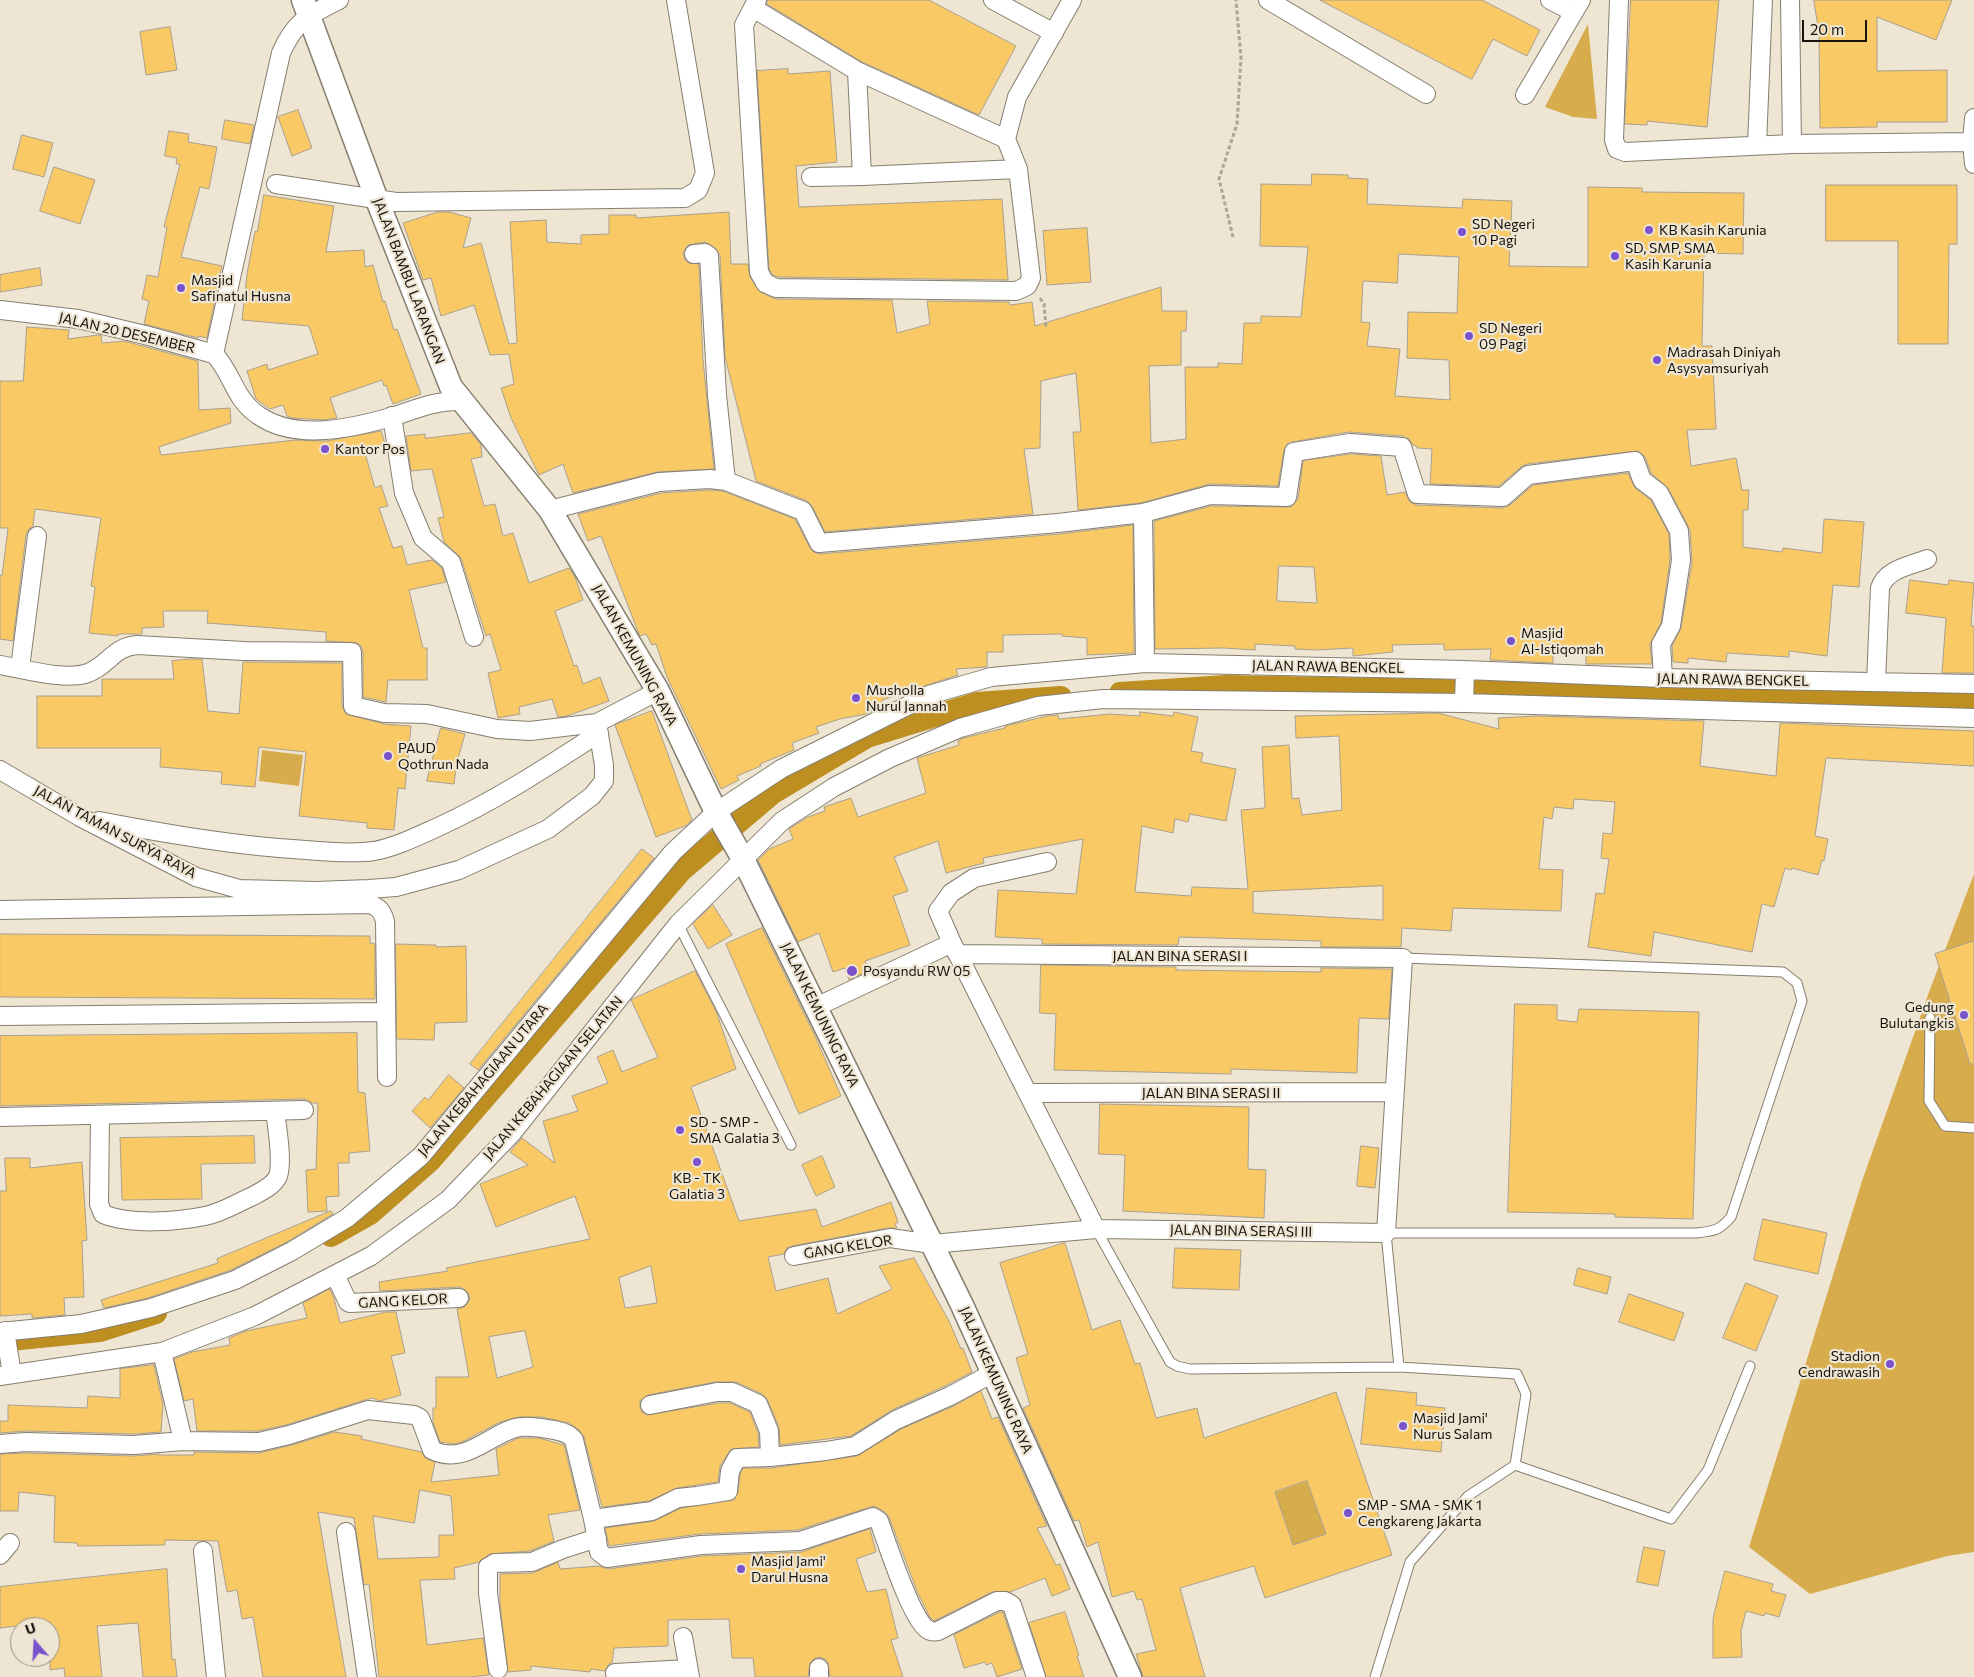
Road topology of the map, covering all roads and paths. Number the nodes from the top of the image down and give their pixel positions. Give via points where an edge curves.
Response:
1 (339, 0) edge
2 (676, 0) edge
3 (993, 0) edge
4 (1072, 0) edge
5 (1236, 0) edge
6 (1268, 0) edge
7 (1550, 0) edge
8 (1619, 0) edge
9 (1763, 0) edge
10 (1790, 0) edge
11 (755, 4) edge
12 (1577, 6) edge
13 (306, 7) edge
14 (1054, 33) junction
15 (857, 71) junction
16 (1426, 94) dead end
17 (1525, 95) dead end
18 (1974, 118) edge
19 (1006, 139) junction
20 (1973, 142) edge
21 (1792, 144) junction
22 (1757, 145) junction
23 (1974, 164) edge
24 (1018, 169) junction
25 (862, 176) junction
26 (811, 177) dead end
27 (276, 184) dead end
28 (377, 200) junction
29 (1233, 237) dead end
30 (694, 254) dead end
31 (1027, 286) junction
32 (0, 310) edge
33 (1046, 327) dead end
34 (214, 354) junction
35 (453, 388) junction
36 (425, 406) junction
37 (392, 416) junction
38 (726, 481) junction
39 (550, 510) junction
40 (1143, 513) junction
41 (37, 536) dead end
42 (1927, 559) dead end
43 (474, 637) dead end
44 (1145, 663) junction
45 (0, 665) edge
46 (20, 668) junction
47 (1464, 674) junction
48 (1663, 678) junction
49 (1876, 682) junction
50 (1974, 684) edge
51 (658, 691) junction
52 (1464, 699) junction
53 (1974, 718) edge
54 (598, 728) junction
55 (0, 770) edge
56 (718, 815) junction
57 (80, 817) junction
58 (740, 853) junction
59 (1047, 862) dead end
60 (0, 910) edge
61 (678, 924) junction
62 (955, 949) junction
63 (1402, 958) junction
64 (816, 1007) junction
65 (386, 1012) junction
66 (0, 1016) edge
67 (1930, 1018) dead end
68 (387, 1077) dead end
69 (1394, 1092) junction
70 (1028, 1093) junction
71 (304, 1110) dead end
72 (275, 1111) junction
73 (100, 1115) junction
74 (0, 1117) edge
75 (1974, 1128) edge
76 (791, 1144) dead end
77 (1096, 1229) junction
78 (1386, 1233) junction
79 (932, 1244) junction
80 (794, 1256) dead end
81 (335, 1275) junction
82 (459, 1298) dead end
83 (3, 1333) edge
84 (162, 1352) junction
85 (1750, 1366) dead end
86 (1399, 1367) junction
87 (7, 1373) edge
88 (993, 1373) junction
89 (650, 1405) dead end
90 (183, 1441) junction
91 (0, 1444) edge
92 (770, 1457) junction
93 (1515, 1465) junction
94 (593, 1519) junction
95 (346, 1532) dead end
96 (597, 1538) junction
97 (203, 1551) dead end
98 (683, 1637) dead end
99 (498, 1669) dead end
100 (615, 1673) dead end
101 (689, 1673) edge
102 (216, 1677) edge
103 (367, 1677) edge
104 (1036, 1677) edge
105 (1130, 1677) edge
106 (1375, 1677) edge

1 - 13 street
2 - 28 street via 705,173 698,190 684,198
3 - 14 street
4 - 14 street
5 - 29 path via 1241,58 1237,124 1219,179
6 - 16 street
7 - 12 street
8 - 22 street via 1614,140 1617,149 1625,152
9 - 22 street
10 - 21 street
11 - 15 street
11 - 31 street via 744,25 759,272 765,283 776,288 836,289 1016,291
12 - 17 street
13 - 28 street, JALAN BAMBU LARANGAN
13 - 34 street via 281,53
14 - 19 street via 1017,97
15 - 19 street
15 - 25 street
18 - 20 street
19 - 24 street
20 - 21 street
20 - 23 street
21 - 22 street
24 - 25 street
24 - 31 street via 1030,278
25 - 26 street
27 - 28 street
28 - 35 street, JALAN BAMBU LARANGAN
30 - 38 street via 709,256
31 - 33 path via 1038,294 1044,304
32 - 34 street, JALAN 20 DESEMBER via 78,319
34 - 37 street, JALAN 20 DESEMBER via 244,403 258,416 280,426 305,431 350,426
35 - 36 street, JALAN 20 DESEMBER via 444,389
35 - 36 street, JALAN 20 DESEMBER via 443,402
35 - 39 street, JALAN KEMUNING RAYA
36 - 37 street, JALAN 20 DESEMBER
37 - 43 street via 404,493 423,538 451,562
38 - 39 street via 660,482
38 - 40 street via 802,511 819,543
39 - 51 street, JALAN KEMUNING RAYA
40 - 44 street
40 - 48 street via 1210,495 1287,497 1294,452 1350,443 1402,447 1417,494 1503,497 1528,475 1635,461 1642,480 1659,493 1679,531 1681,560 1671,626 1661,644
41 - 46 street
42 - 49 street via 1890,573 1883,580
44 - 47 street, JALAN RAWA BENGKEL
44 - 56 street, JALAN RAWA BENGKEL via 991,678 929,694 781,769
45 - 46 street
46 - 54 street via 80,675 106,663 120,648 138,645 244,651 352,652 353,706 384,713 427,714 497,729
47 - 48 street, JALAN RAWA BENGKEL
47 - 52 street
48 - 49 street, JALAN RAWA BENGKEL
49 - 50 street, JALAN RAWA BENGKEL
51 - 54 street
51 - 56 street, JALAN KEMUNING RAYA
52 - 53 street
52 - 58 street via 1102,699 1038,706 960,728 890,758 834,787
54 - 57 street via 509,791 414,838 374,851 257,848
54 - 57 street, JALAN TAMAN SURYA RAYA via 604,781 592,796 548,829 486,858 459,870 396,887 316,891 239,888 196,877
55 - 57 street, JALAN TAMAN SURYA RAYA
56 - 58 street, JALAN KEMUNING RAYA
56 - 83 street, JALAN KEBAHAGIAAN UTARA via 673,852 421,1156 347,1218 235,1280 188,1296 81,1324
58 - 61 street, JALAN KEBAHAGIAAN SELATAN
58 - 64 street, JALAN KEMUNING RAYA
59 - 62 street via 974,878 951,893 938,911
60 - 65 street via 369,904 380,909 385,921
61 - 76 lane
61 - 81 street, JALAN KEBAHAGIAAN SELATAN via 513,1132 448,1200 371,1256
62 - 63 street, JALAN BINA SERASI I
62 - 64 street
62 - 70 street
63 - 69 street
63 - 78 lane via 1783,972 1797,983 1802,1001 1731,1217 1721,1228 1696,1233
64 - 79 street, JALAN KEMUNING RAYA
65 - 66 street
65 - 68 street
67 - 75 lane via 1929,1101 1945,1126
69 - 70 street, JALAN BINA SERASI II
69 - 78 street
70 - 77 street
71 - 72 street
72 - 73 street
72 - 73 street via 279,1156 278,1176 274,1182 257,1194 207,1216 156,1221 115,1219 103,1214 99,1204
73 - 74 street
77 - 78 street, JALAN BINA SERASI III
77 - 79 street, JALAN BINA SERASI III
77 - 86 lane via 1170,1362 1177,1366 1190,1369
78 - 86 lane
79 - 80 street, GANG KELOR via 890,1238
79 - 88 street, JALAN KEMUNING RAYA
81 - 82 street, GANG KELOR via 350,1304
81 - 84 street, JALAN KEBAHAGIAAN SELATAN via 254,1316
83 - 87 street
84 - 87 street, JALAN KEBAHAGIAAN SELATAN
84 - 90 street
85 - 93 lane via 1708,1470 1671,1519
86 - 93 lane via 1517,1374 1526,1394
88 - 92 street via 896,1420 855,1446
88 - 105 street, JALAN KEMUNING RAYA
89 - 92 street via 732,1392 758,1404 769,1431
90 - 91 street via 134,1445
90 - 94 street via 259,1442 368,1410 420,1418 432,1450 453,1454 476,1449 517,1428 544,1428 567,1433 574,1440
92 - 94 street via 737,1458 730,1471 728,1491 678,1498 652,1511
93 - 106 lane via 1468,1496 1410,1562
94 - 96 street
95 - 103 street
96 - 99 street via 532,1562 496,1563 488,1568
96 - 104 street via 599,1552 607,1558 701,1545 800,1541 873,1517 879,1521 911,1606 925,1628 931,1632 938,1631 997,1601 1012,1605
97 - 102 street
98 - 101 street
100 - 101 street

